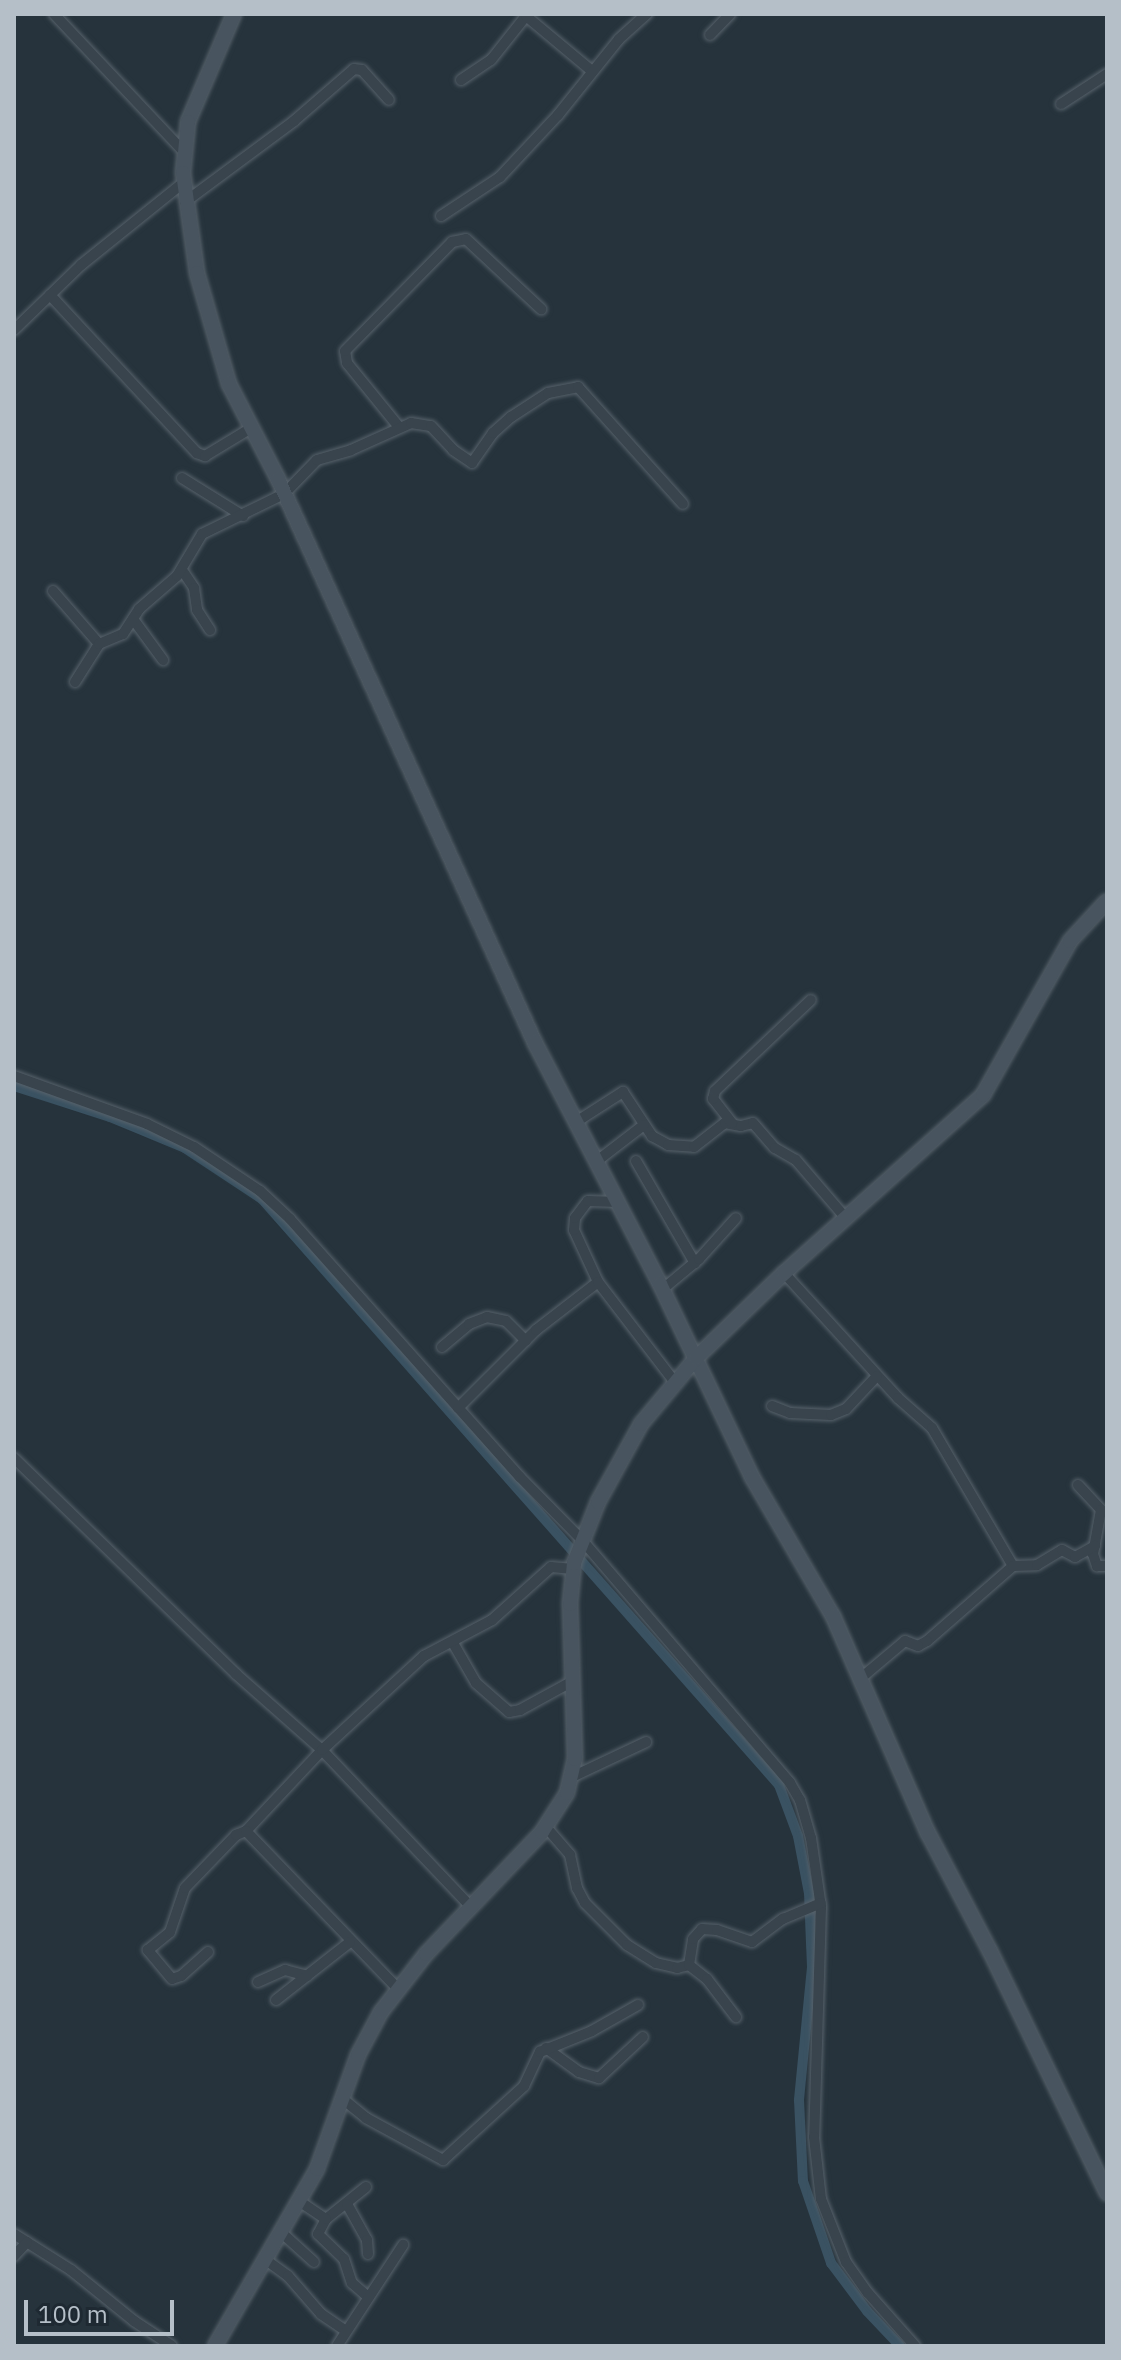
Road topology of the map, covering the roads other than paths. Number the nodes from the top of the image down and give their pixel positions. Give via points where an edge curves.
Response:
1 (54, 14) edge
2 (234, 14) edge
3 (647, 14) edge
4 (730, 14) edge
5 (710, 35) dead end
6 (592, 71) junction
7 (1107, 74) edge
8 (461, 80) dead end
9 (389, 100) dead end
10 (1061, 104) dead end
11 (184, 152) junction
12 (183, 183) junction
13 (185, 202) junction
14 (441, 216) dead end
15 (50, 295) junction
16 (541, 309) dead end
17 (14, 330) edge
18 (399, 427) junction
19 (251, 428) junction
20 (182, 478) dead end
21 (284, 494) junction
22 (683, 504) dead end
23 (243, 516) junction
24 (182, 570) junction
25 (53, 591) dead end
26 (133, 619) junction
27 (210, 630) dead end
28 (99, 644) junction
29 (163, 660) dead end
30 (75, 682) dead end
31 (1107, 901) edge
32 (811, 1000) dead end
33 (14, 1076) edge
34 (576, 1122) junction
35 (732, 1123) junction
36 (644, 1125) junction
37 (597, 1161) junction
38 (636, 1161) dead end
39 (618, 1202) junction
40 (844, 1216) junction
41 (736, 1218) dead end
42 (695, 1263) junction
43 (784, 1273) junction
44 (598, 1282) junction
45 (663, 1289) junction
46 (526, 1341) junction
47 (442, 1347) dead end
48 (696, 1358) junction
49 (877, 1376) junction
50 (674, 1381) junction
51 (772, 1406) dead end
52 (458, 1408) junction
53 (14, 1458) edge
54 (1078, 1485) dead end
55 (581, 1544) junction
56 (1095, 1546) junction
57 (573, 1566) junction
58 (1013, 1566) junction
59 (1107, 1566) edge
60 (453, 1643) junction
61 (861, 1678) junction
62 (571, 1682) junction
63 (646, 1742) dead end
64 (322, 1750) junction
65 (572, 1777) junction
66 (546, 1827) junction
67 (246, 1831) junction
68 (819, 1904) junction
69 (471, 1907) junction
70 (350, 1942) junction
71 (208, 1952) dead end
72 (689, 1965) junction
73 (307, 1976) junction
74 (258, 1982) dead end
75 (398, 1989) junction
76 (276, 2000) dead end
77 (638, 2005) dead end
78 (736, 2017) dead end
79 (643, 2037) dead end
80 (546, 2048) junction
81 (344, 2100) junction
82 (366, 2187) dead end
83 (1107, 2193) edge
84 (299, 2201) junction
85 (347, 2204) junction
86 (326, 2219) junction
87 (282, 2233) junction
88 (14, 2234) edge
89 (27, 2242) junction
90 (403, 2245) dead end
91 (368, 2254) dead end
92 (14, 2256) edge
93 (266, 2260) junction
94 (314, 2262) dead end
95 (368, 2297) junction
96 (346, 2331) junction
97 (172, 2346) edge
98 (215, 2346) edge
99 (337, 2346) edge
100 (915, 2346) edge

1 - 11 street
2 - 11 street via 195,105
3 - 6 street
4 - 5 street
6 - 8 street via 526,16 491,60
6 - 14 street via 500,177
7 - 10 street
9 - 13 street via 362,70 354,69
11 - 12 street
12 - 13 street
12 - 15 street
13 - 19 street via 211,328 229,384
15 - 17 street
15 - 19 street via 197,453 205,456
16 - 18 street via 477,248 461,237 452,242 345,351 347,363
18 - 21 street via 317,460
18 - 22 street via 421,422 431,426 472,463 511,417 548,393 578,387
19 - 21 street
20 - 23 street
21 - 23 street
21 - 34 street
23 - 24 street via 202,534
24 - 26 street
24 - 27 street
25 - 28 street
26 - 28 street via 123,634
26 - 29 street
28 - 30 street
31 - 40 street via 1070,941 983,1095
32 - 35 street via 715,1091 713,1099
33 - 52 street via 147,1124 244,1177 290,1219
34 - 36 street via 623,1092
34 - 37 street
35 - 36 street via 688,1147 656,1141
35 - 40 street via 755,1124 775,1148 796,1160
36 - 37 street
37 - 39 street
38 - 42 street
39 - 44 street via 588,1201 575,1218 574,1230
39 - 45 street
40 - 43 street
41 - 42 street
42 - 45 street
43 - 48 street
43 - 49 street
44 - 46 street
44 - 50 street
45 - 48 street
46 - 47 street via 494,1317 469,1324
46 - 52 street
48 - 50 street
48 - 61 street via 752,1477 833,1616
49 - 51 street via 846,1409 831,1415 790,1413
49 - 58 street via 941,1440
50 - 55 street via 626,1448
52 - 55 street
53 - 64 street via 243,1681
54 - 56 street via 1102,1515
55 - 57 street
55 - 68 street via 794,1790 811,1838
56 - 58 street via 1075,1557 1062,1550 1037,1565
56 - 59 street via 1097,1566
57 - 60 street via 551,1567 492,1620
57 - 62 street
58 - 61 street via 927,1641 918,1646 905,1641
60 - 62 street via 476,1683 509,1712
60 - 64 street via 424,1656
61 - 83 street via 928,1833
62 - 65 street
63 - 65 street
64 - 67 street
64 - 69 street
65 - 66 street
66 - 69 street
66 - 72 street via 570,1855 585,1903 618,1936 656,1963
67 - 70 street
67 - 71 street via 185,1888 170,1932 148,1950 172,1979
68 - 72 street via 752,1942 702,1929 693,1939
68 - 100 street via 814,2137 821,2199 846,2262
69 - 75 street
70 - 73 street
70 - 75 street
72 - 78 street
73 - 74 street via 285,1970
73 - 76 street
75 - 81 street via 367,2035
77 - 80 street via 592,2031
79 - 80 street via 599,2078 579,2072
80 - 81 street via 524,2086 443,2160
81 - 84 street via 327,2149
82 - 85 street
84 - 86 street
84 - 87 street
85 - 86 street
85 - 91 street via 367,2240
86 - 95 street via 319,2237 344,2259 354,2286
87 - 93 street
87 - 94 street
88 - 89 street
89 - 92 street
89 - 97 street
90 - 95 street
93 - 96 street
93 - 98 street
95 - 96 street
96 - 99 street

